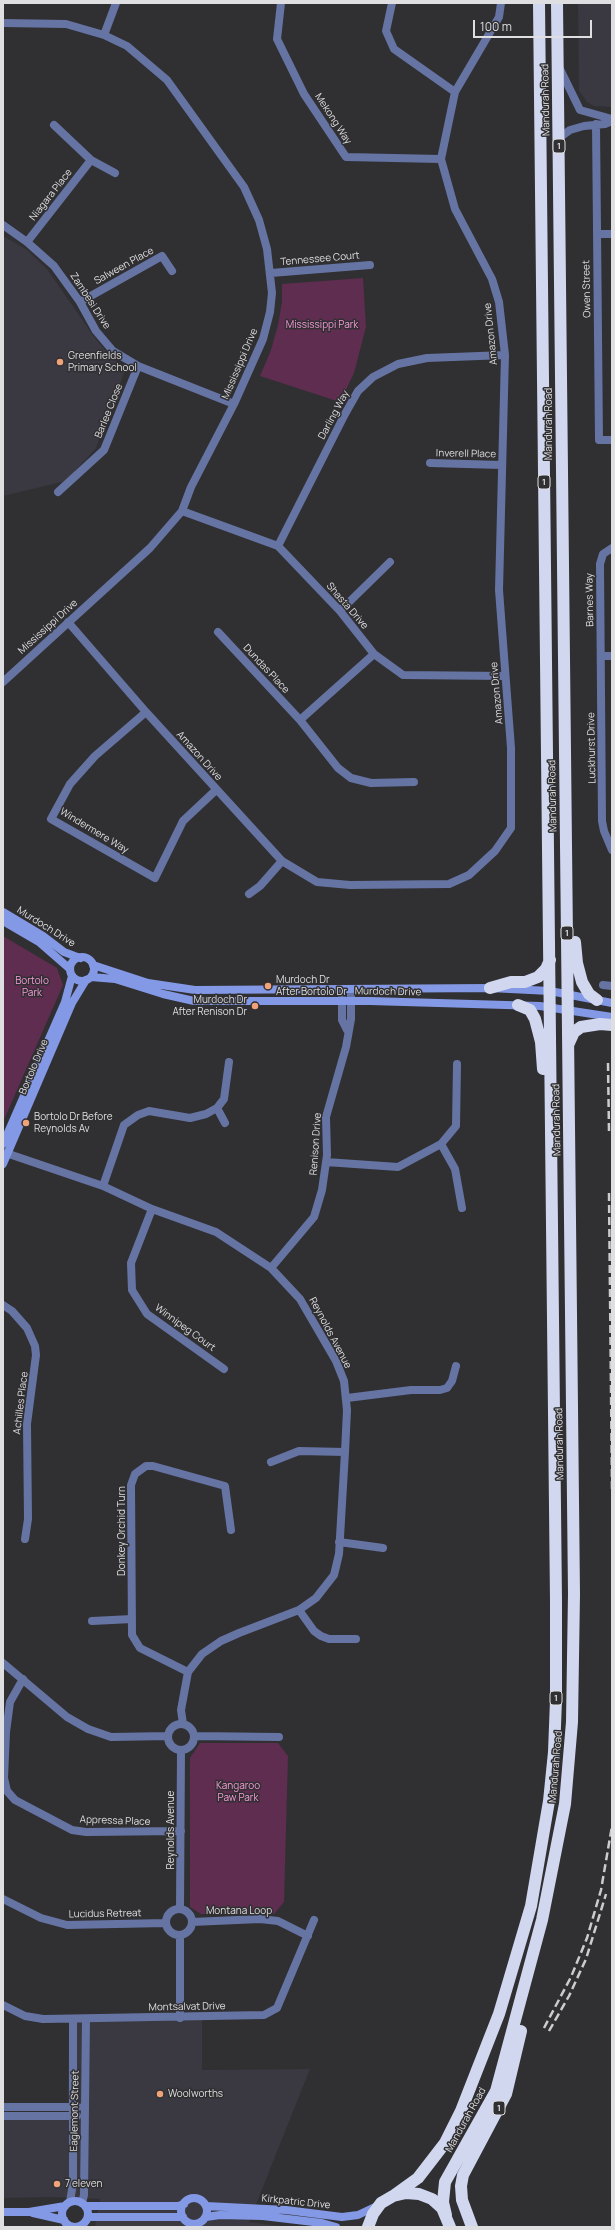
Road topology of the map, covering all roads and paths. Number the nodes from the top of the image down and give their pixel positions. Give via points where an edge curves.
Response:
1 (116, 3) edge
2 (281, 3) edge
3 (392, 3) edge
4 (501, 3) edge
5 (539, 3) edge
6 (557, 3) edge
7 (3, 23) edge
8 (104, 35) junction
9 (558, 65) junction
10 (455, 92) junction
11 (612, 120) edge
12 (54, 124) dead end
13 (596, 124) junction
14 (559, 138) junction
15 (440, 158) junction
16 (91, 160) junction
17 (115, 173) dead end
18 (3, 225) edge
19 (597, 234) junction
20 (612, 234) edge
21 (27, 242) junction
22 (370, 265) dead end
23 (172, 271) dead end
24 (271, 273) junction
25 (80, 302) junction
26 (505, 355) junction
27 (138, 366) junction
28 (234, 404) junction
29 (612, 440) edge
30 (430, 463) dead end
31 (502, 465) junction
32 (58, 492) dead end
33 (182, 511) junction
34 (278, 546) junction
35 (612, 548) edge
36 (390, 562) dead end
37 (340, 610) junction
38 (68, 622) junction
39 (218, 632) dead end
40 (374, 654) junction
41 (601, 656) junction
42 (612, 656) edge
43 (505, 676) junction
44 (3, 682) edge
45 (146, 712) junction
46 (300, 720) junction
47 (414, 782) dead end
48 (216, 790) junction
49 (612, 850) edge
50 (282, 861) junction
51 (566, 885) junction
52 (249, 894) dead end
53 (3, 912) edge
54 (3, 921) edge
55 (80, 958) junction
56 (550, 959) junction
57 (92, 965) junction
58 (71, 973) junction
59 (88, 979) junction
60 (603, 985) dead end
61 (612, 986) edge
62 (490, 988) junction
63 (342, 990) junction
64 (351, 990) junction
65 (550, 991) junction
66 (568, 994) junction
67 (342, 1000) junction
68 (597, 1000) junction
69 (351, 1001) junction
70 (612, 1003) edge
71 (518, 1005) junction
72 (550, 1007) junction
73 (568, 1009) junction
74 (612, 1017) edge
75 (612, 1025) edge
76 (347, 1030) junction
77 (568, 1051) junction
78 (229, 1062) dead end
79 (458, 1064) dead end
80 (217, 1108) junction
81 (552, 1108) junction
82 (225, 1123) dead end
83 (3, 1144) edge
84 (441, 1144) junction
85 (5, 1153) edge
86 (326, 1162) junction
87 (3, 1164) edge
88 (104, 1186) junction
89 (462, 1208) dead end
90 (152, 1209) junction
91 (271, 1268) junction
92 (3, 1305) edge
93 (456, 1366) dead end
94 (224, 1369) dead end
95 (347, 1398) junction
96 (345, 1452) junction
97 (271, 1462) dead end
98 (230, 1530) dead end
99 (25, 1539) dead end
100 (339, 1542) junction
101 (383, 1548) dead end
102 (299, 1610) junction
103 (132, 1619) junction
104 (92, 1622) dead end
105 (356, 1639) dead end
106 (3, 1663) edge
107 (188, 1672) junction
108 (23, 1680) junction
109 (183, 1724) junction
110 (168, 1736) junction
111 (194, 1736) junction
112 (279, 1737) dead end
113 (181, 1750) junction
114 (181, 1831) junction
115 (3, 1899) edge
116 (180, 1909) junction
117 (314, 1920) dead end
118 (166, 1922) junction
119 (192, 1922) junction
120 (180, 1935) junction
121 (308, 1936) junction
122 (526, 1982) junction
123 (3, 2006) edge
124 (180, 2018) junction
125 (74, 2019) junction
126 (86, 2019) junction
127 (85, 2106) junction
128 (3, 2107) edge
129 (74, 2107) junction
130 (3, 2116) edge
131 (73, 2116) junction
132 (84, 2116) junction
133 (393, 2196) junction
134 (381, 2203) junction
135 (68, 2204) junction
136 (184, 2204) junction
137 (84, 2205) junction
138 (206, 2206) junction
139 (3, 2212) edge
140 (29, 2212) junction
141 (183, 2217) junction
142 (206, 2217) junction
143 (66, 2223) edge
144 (84, 2223) edge
145 (449, 2223) edge
146 (336, 2227) edge
147 (368, 2227) edge
148 (472, 2227) edge

1 - 8 street
2 - 15 street, Mekong Way via 278,39 304,94 346,157
3 - 10 street via 386,30 394,49
4 - 10 street, Amazon Drive via 499,17
5 - 56 highway, Mandurah Road / 1
6 - 9 highway, Mandurah Road / 1
7 - 8 street, Mississippi Drive via 66,24
8 - 24 street, Mississippi Drive via 127,46 167,80 244,187 259,220
9 - 11 street via 580,110
9 - 14 highway, Mandurah Road / 1
10 - 15 street, Amazon Drive
11 - 13 street
12 - 16 street
13 - 14 street via 570,130
13 - 19 street, Owen Street
14 - 51 highway, Mandurah Road / 1
15 - 26 street, Amazon Drive via 455,209 499,302
16 - 17 street
16 - 21 street, Niagara Place
18 - 21 street, Zambesi Drive
19 - 20 street
19 - 29 street, Owen Street via 599,440
21 - 25 street, Zambesi Drive via 54,266
22 - 24 street, Tennessee Court
23 - 25 street, Salween Place via 162,256
24 - 28 street, Mississippi Drive via 270,312 263,338
25 - 27 street, Zambesi Drive via 96,331 109,346
26 - 31 street, Amazon Drive
26 - 34 street, Darling Way via 427,358 398,364 373,377 358,391 345,414
27 - 28 street, Zambesi Drive
27 - 32 street, Barlee Close via 104,450
28 - 33 street, Mississippi Drive via 191,487
30 - 31 street, Inverell Place
31 - 43 street, Amazon Drive via 499,590
33 - 34 street, Shasta Drive
33 - 38 street, Mississippi Drive via 150,548
34 - 37 street, Shasta Drive
35 - 41 street, Barnes Way via 603,554 600,564
36 - 37 street
37 - 40 street, Shasta Drive
38 - 44 street, Mississippi Drive
38 - 45 street, Amazon Drive
39 - 46 street, Dundas Place
40 - 43 street, Shasta Drive via 403,675
40 - 46 street
41 - 42 street
41 - 49 street, Luckhurst Drive via 602,821
43 - 50 street, Amazon Drive via 511,748 511,828 482,865 449,884 350,886 317,882
45 - 48 street, Amazon Drive
45 - 48 street, Windermere Way via 95,756 70,784 51,819 155,878 183,821
46 - 47 street, Dundas Place via 338,768 351,778 370,783
48 - 50 street, Amazon Drive
50 - 52 street via 260,886
51 - 66 highway, Mandurah Road / 1
51 - 68 highway via 574,927 575,956 585,989
53 - 55 main road, Murdoch Drive via 64,952
54 - 58 main road, Murdoch Drive via 39,942
55 - 57 main road, Murdoch Drive via 87,959
55 - 58 main road, Murdoch Drive via 73,962
56 - 62 highway via 546,969 538,977
56 - 65 highway, Mandurah Road / 1
57 - 59 main road via 94,971
57 - 63 main road, Murdoch Drive via 148,983 195,990
58 - 59 main road, Murdoch Drive via 78,981
58 - 83 main road, Bortolo Drive via 65,1002
59 - 67 main road, Murdoch Drive via 115,980 194,1001
59 - 85 main road, Bortolo Drive via 72,1003
60 - 61 street
62 - 64 main road, Murdoch Drive
62 - 65 main road, Murdoch Drive
63 - 64 main road, Murdoch Drive
63 - 67 street, Renison Drive
64 - 69 street, Renison Drive
65 - 66 main road, Murdoch Drive
65 - 72 highway, Mandurah Road / 1
66 - 68 main road, Murdoch Drive
66 - 73 highway, Mandurah Road / 1
67 - 69 main road, Murdoch Drive
67 - 76 street, Renison Drive via 342,1020
68 - 70 main road, Murdoch Drive
69 - 71 main road, Murdoch Drive
69 - 76 street, Renison Drive via 351,1019
71 - 72 main road, Murdoch Drive
71 - 81 highway via 530,1010 535,1019 541,1042 543,1073
72 - 73 main road, Murdoch Drive
72 - 81 highway, Mandurah Road / 1
73 - 74 main road, Murdoch Drive
73 - 77 highway, Mandurah Road / 1
75 - 77 highway via 581,1026 571,1036
76 - 86 street, Renison Drive via 344,1057 326,1117
77 - 122 highway, Mandurah Road / 1 via 574,1630 572,1714 565,1804 548,1893
78 - 80 street via 224,1099
79 - 84 street via 456,1126
80 - 82 street
80 - 88 street via 190,1118 149,1111 138,1115 124,1125
81 - 133 highway, Mandurah Road / 1 via 556,1700 550,1801 531,1906 488,2045 445,2144 418,2178
84 - 86 street via 398,1167
84 - 89 street via 455,1169
85 - 87 main road, Bortolo Drive
85 - 88 street, Reynolds Avenue
86 - 91 street, Renison Drive via 322,1190 314,1217
88 - 90 street, Reynolds Avenue
90 - 91 street, Reynolds Avenue via 216,1232
90 - 94 street, Winnipeg Court via 131,1263 132,1290 148,1314
91 - 95 street, Reynolds Avenue via 300,1299 341,1372
92 - 99 street, Achilles Place via 27,1328 35,1346 36,1356 27,1424 28,1519
93 - 95 street via 447,1388
95 - 96 street, Reynolds Avenue
96 - 97 street via 298,1451
96 - 100 street, Reynolds Avenue
98 - 103 street, Donkey Orchid Turn via 225,1486 165,1468 146,1466 139,1470 131,1485
100 - 101 street
100 - 102 street, Reynolds Avenue via 334,1575 316,1598
102 - 105 street via 314,1631 321,1636 329,1639
102 - 107 street, Reynolds Avenue via 221,1641 202,1654
103 - 104 street
103 - 107 street, Donkey Orchid Turn via 132,1635 140,1648
106 - 108 street
107 - 109 street, Reynolds Avenue via 181,1710
108 - 110 street via 67,1718 88,1729 111,1737
108 - 114 street, Appressa Place via 10,1702 6,1732 4,1778 7,1791 15,1800 72,1830
109 - 110 street via 171,1728
109 - 111 street via 192,1729
110 - 113 street via 172,1746
111 - 112 street
111 - 113 street via 188,1748
113 - 114 street, Reynolds Avenue
114 - 116 street, Reynolds Avenue
115 - 118 street, Lucidus Retreat via 41,1918 67,1925
116 - 118 street via 168,1914
116 - 119 street via 188,1914
117 - 121 street, Montsalvat Drive
118 - 120 street via 168,1930
119 - 120 street via 187,1932
119 - 121 street, Montana Loop via 260,1919 278,1921
120 - 124 street
121 - 124 street, Montsalvat Drive via 277,2008 272,2012 264,2015
122 - 145 highway, Mandurah Road / 1 via 496,2091 445,2182 443,2202
122 - 148 highway, 1 via 527,2004 506,2094 463,2175 461,2192
123 - 125 street, Montsalvat Drive via 33,2018
124 - 126 street, Montsalvat Drive
125 - 126 street, Montsalvat Drive
125 - 129 street, Eaglemont Street
126 - 127 street, Eaglemont Street
127 - 129 street
127 - 132 street, Eaglemont Street
128 - 129 street
129 - 131 street, Eaglemont Street
130 - 131 street
131 - 132 street
131 - 135 street, Eaglemont Street via 74,2183
132 - 137 street, Eaglemont Street
133 - 134 highway, 1
133 - 145 highway, 1 via 406,2193 432,2199 442,2208
134 - 138 main road, Kirkpatric Drive via 358,2215 342,2217 286,2210
134 - 147 highway, 1
135 - 137 main road
135 - 140 main road
135 - 143 main road via 62,2213
136 - 137 main road
136 - 138 main road via 194,2198 201,2200
136 - 141 main road via 181,2210
137 - 144 main road
138 - 142 main road
139 - 140 main road
140 - 143 main road
141 - 142 main road via 188,2222 196,2224
141 - 144 main road
142 - 146 main road, Kirkpatric Drive via 270,2216
143 - 144 main road via 76,2227

